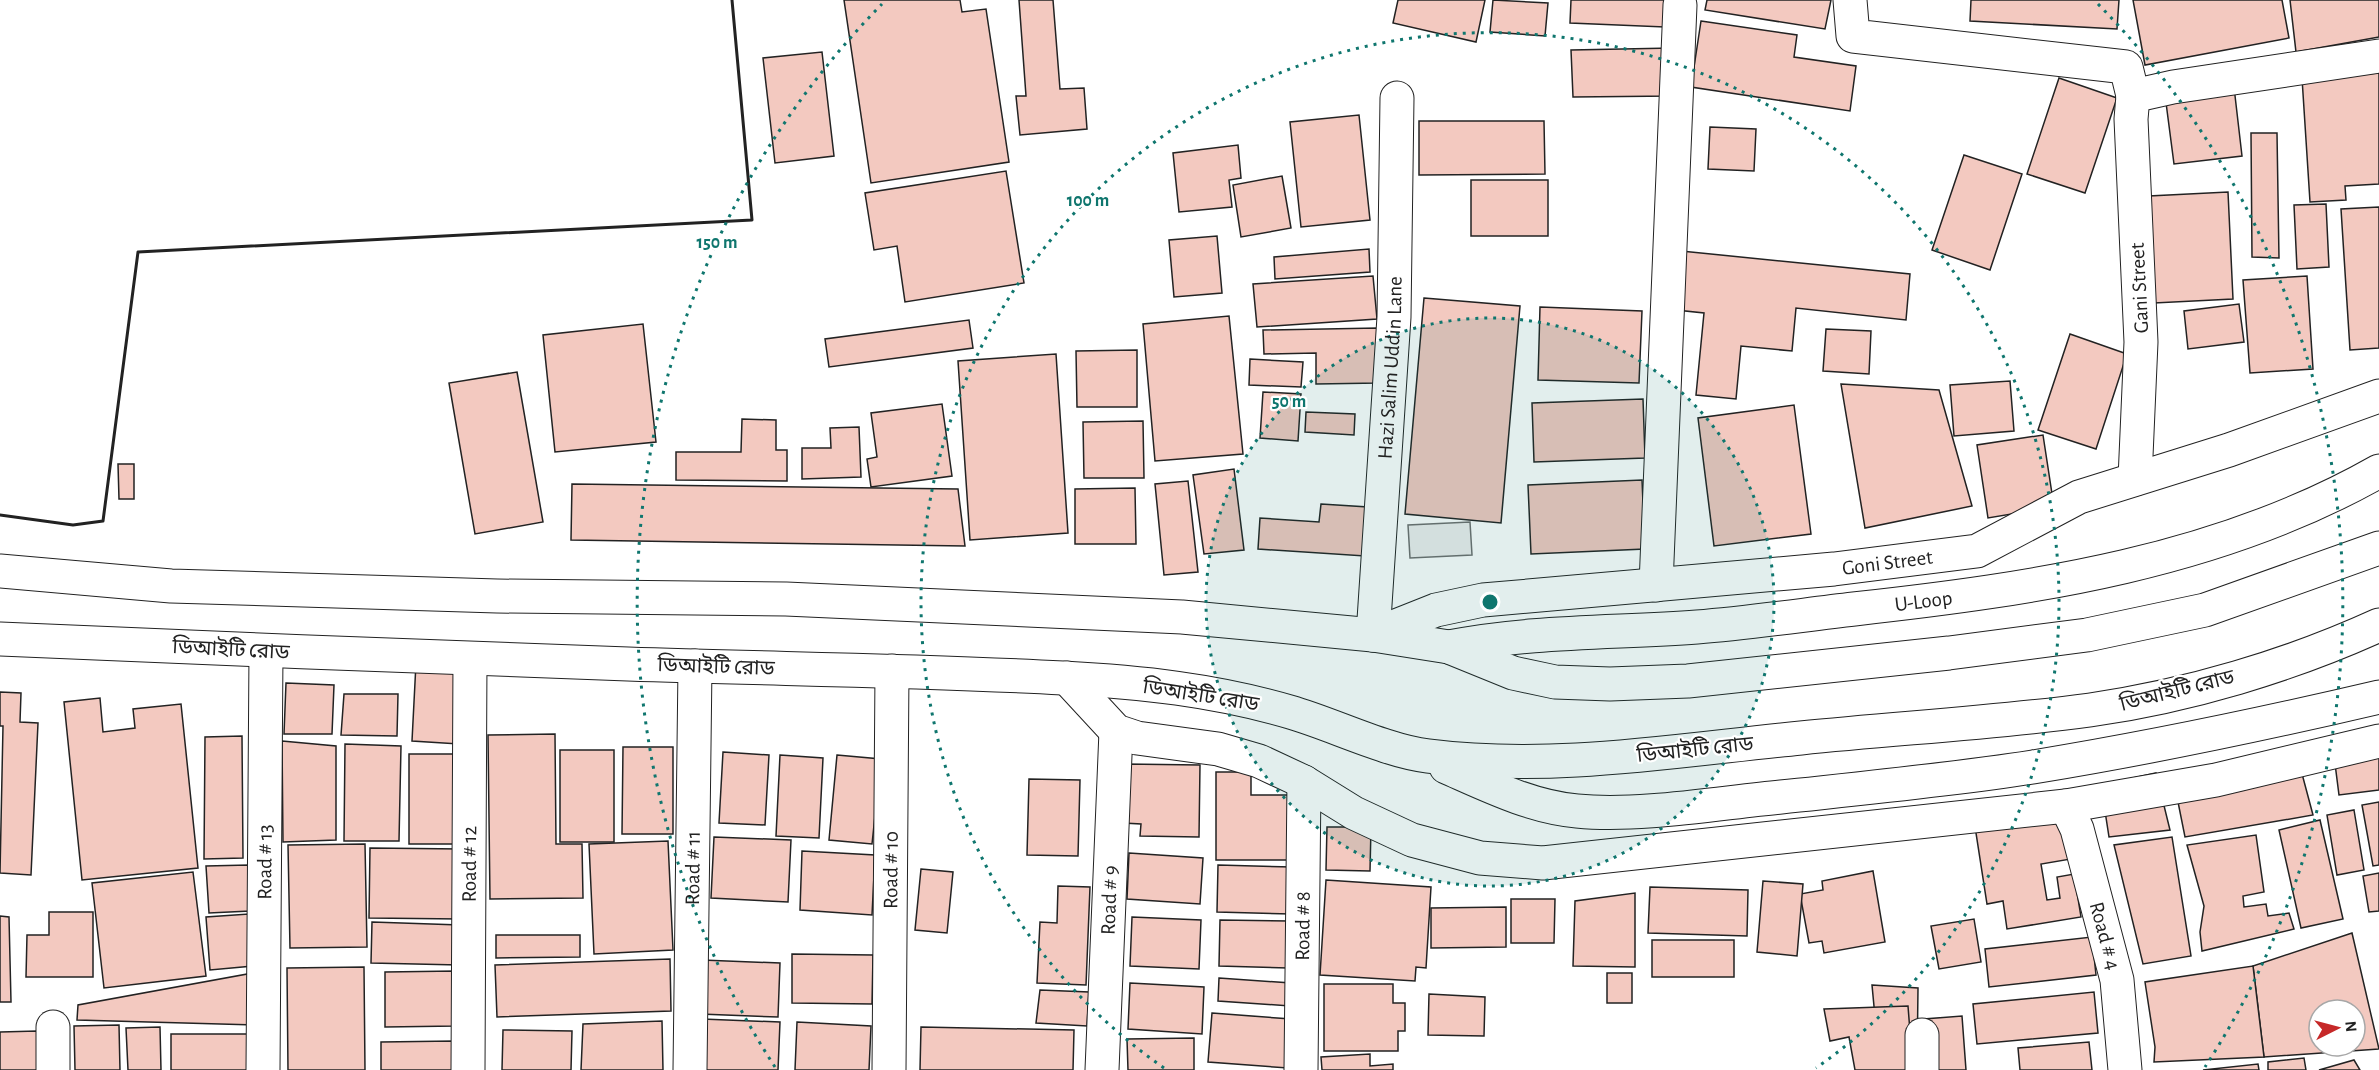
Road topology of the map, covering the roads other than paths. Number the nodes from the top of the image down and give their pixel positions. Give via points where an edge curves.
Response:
1 (1850, 0) edge
2 (1680, 5) dead end
3 (2379, 56) edge
4 (2133, 96) junction
5 (1397, 98) dead end
6 (2379, 396) edge
7 (2379, 471) edge
8 (2135, 479) junction
9 (2379, 548) edge
10 (0, 571) edge
11 (1656, 585) junction
12 (2379, 625) edge
13 (1372, 635) junction
14 (0, 639) edge
15 (1449, 647) junction
16 (266, 652) junction
17 (470, 659) junction
18 (695, 666) junction
19 (892, 671) junction
20 (1067, 678) junction
21 (2379, 697) edge
22 (1116, 731) junction
23 (2379, 741) edge
24 (1419, 756) junction
25 (1304, 782) junction
26 (2066, 806) junction
27 (53, 1027) dead end
28 (1922, 1035) dead end
29 (52, 1070) edge
30 (263, 1070) edge
31 (468, 1070) edge
32 (690, 1070) edge
33 (889, 1070) edge
34 (1102, 1070) edge
35 (1301, 1070) edge
36 (1922, 1070) edge
37 (2125, 1070) edge

1 - 4 street, Gani Street via 1853,36 2126,67
2 - 11 street
3 - 4 street
4 - 8 street, Gani Street via 2141,342
5 - 13 street, Hazi Salim Uddin Lane via 1394,317
6 - 8 street, Goni Street
7 - 15 street, U-Loop via 2286,518 2219,543 2108,570 1912,602 1698,627 1494,638
8 - 11 street, Goni Street via 2079,497 1977,551
9 - 15 street via 2205,610 2087,635 1688,681 1555,682 1513,673
10 - 13 street via 171,586 984,606 1182,617
11 - 13 street, Goni Street via 1484,600 1436,610
12 - 24 street, ডিআইটি রোড via 2298,657 2209,684 2096,709 1563,761 1491,762
13 - 15 street
14 - 16 street, ডিআইটি রোড
16 - 17 street, ডিআইটি রোড
16 - 30 street, Road # 13
17 - 18 street, ডিআইটি রোড
17 - 31 street, Road # 12
18 - 19 street, ডিআইটি রোড
18 - 32 street, Road # 11
19 - 20 street, ডিআইটি রোড
19 - 33 street, Road # 10
20 - 22 street
20 - 24 street, ডিআইটি রোড via 1187,688 1239,698
21 - 24 street via 2263,724 2032,767 1637,810 1577,811 1521,798
22 - 25 street via 1137,738 1218,749 1259,761
22 - 34 street, Road # 9
23 - 26 street via 2216,780
25 - 26 street via 1354,813 1412,840 1480,858 1543,863
25 - 35 street, Road # 8
26 - 37 street, Road # 4 via 2077,829 2116,980
27 - 29 street
28 - 36 street

